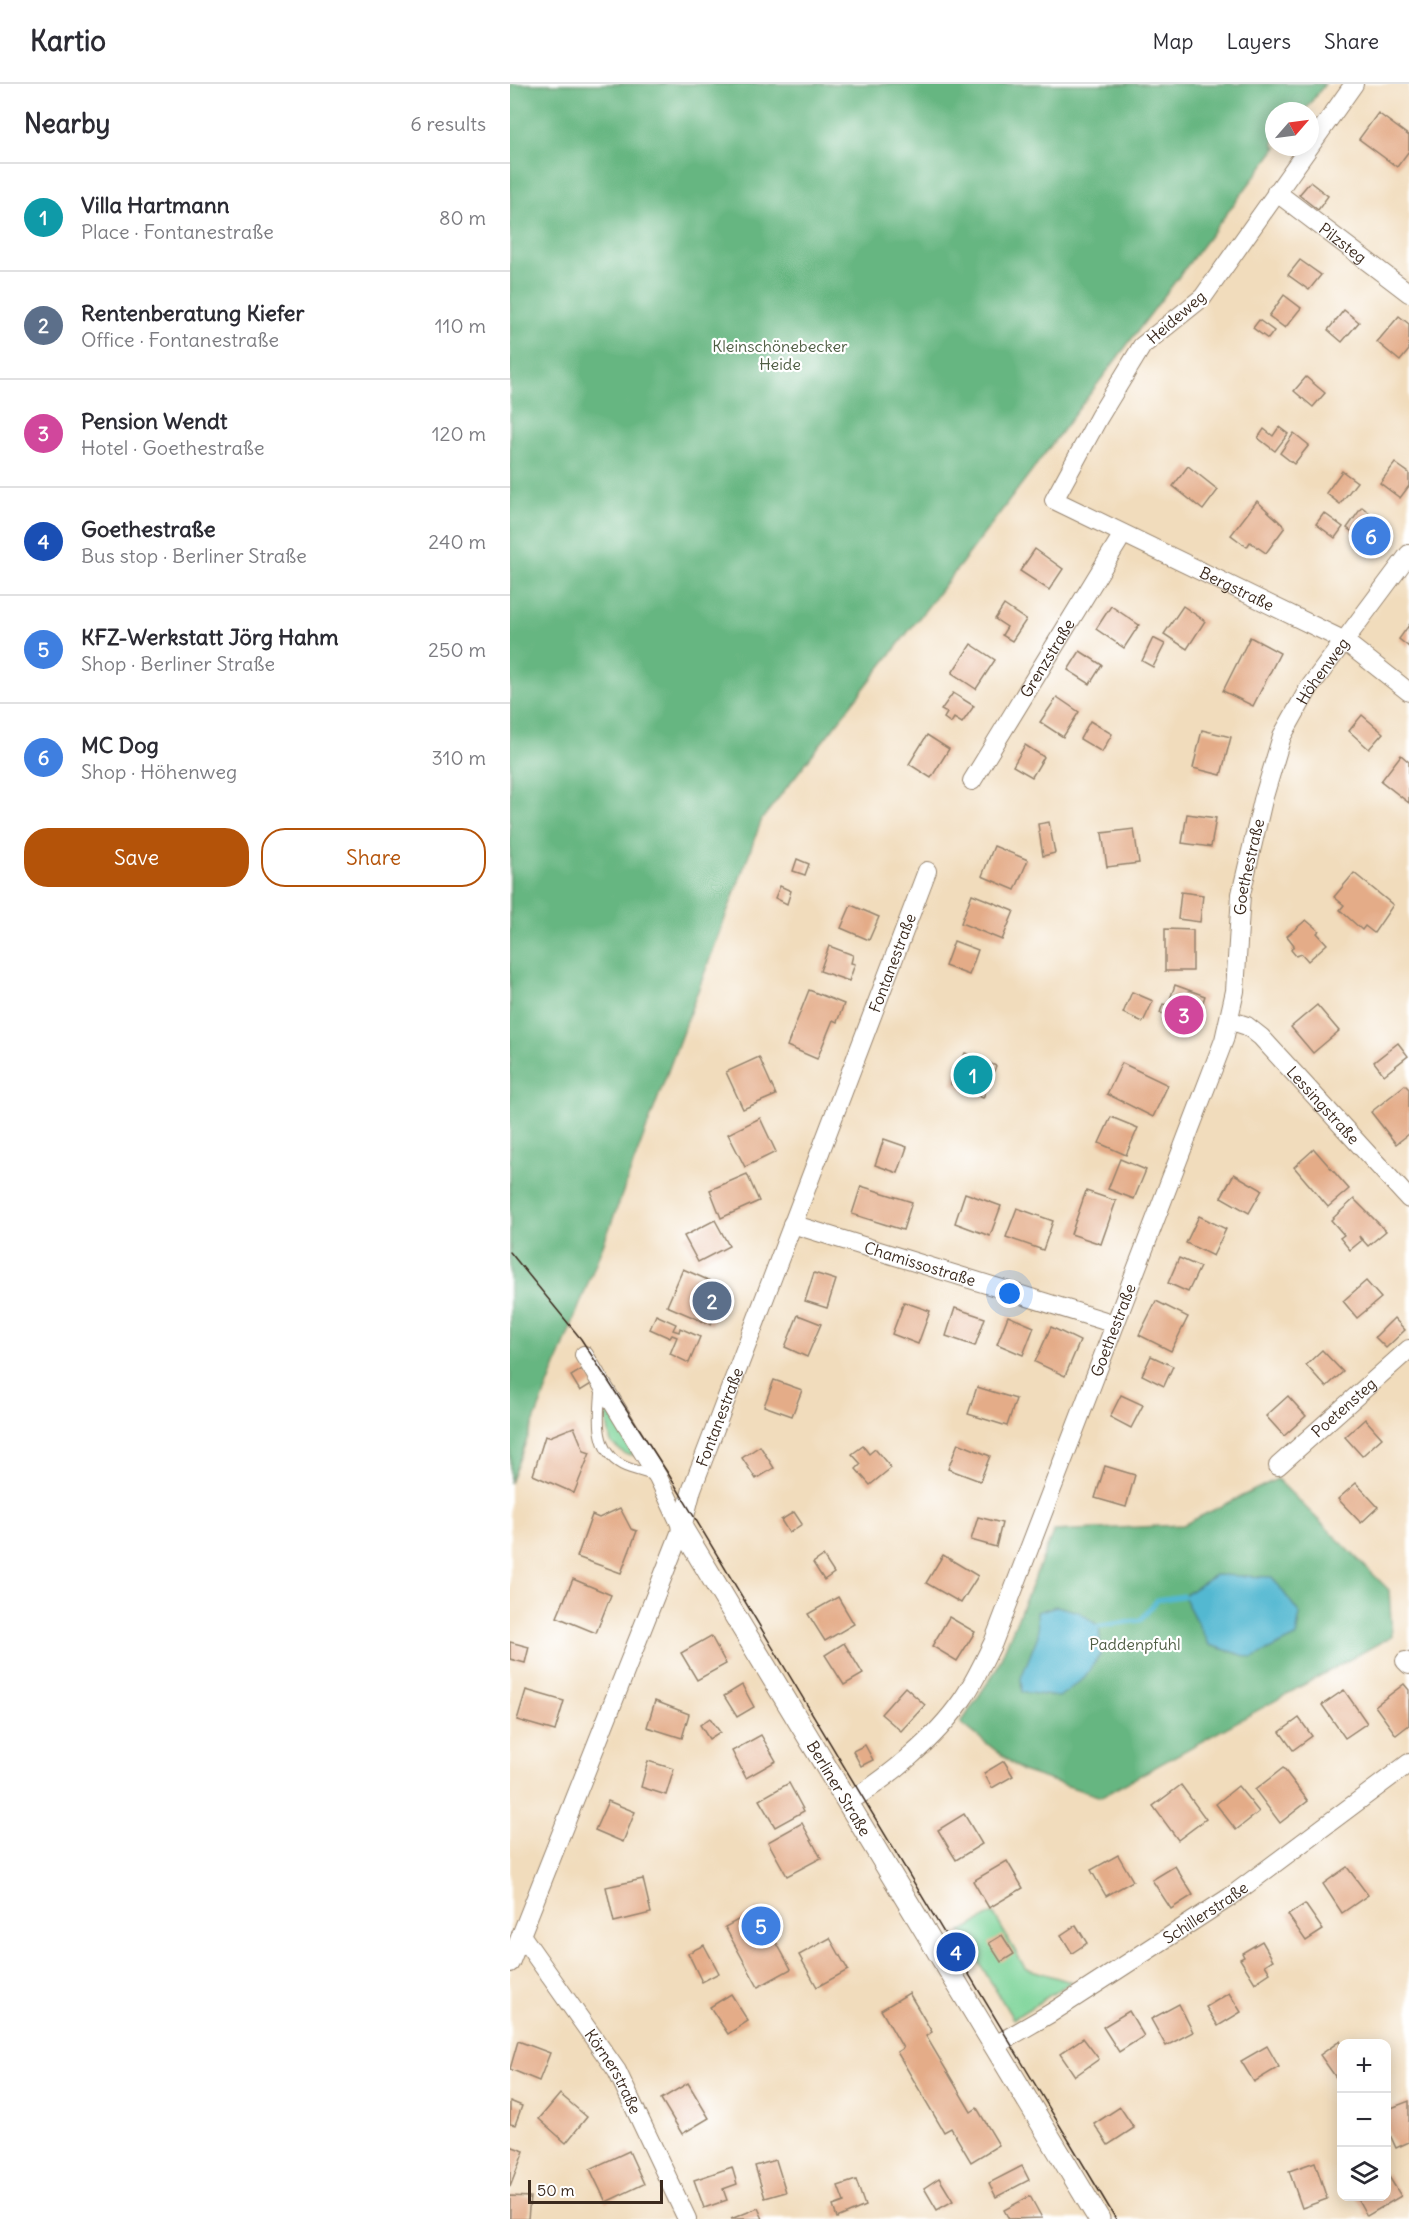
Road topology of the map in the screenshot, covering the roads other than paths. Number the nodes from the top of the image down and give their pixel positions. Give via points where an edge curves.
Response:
1 (1354, 84) edge
2 (1276, 192) junction
3 (1409, 293) edge
4 (1054, 500) joint
5 (1123, 534) junction
6 (1409, 554) edge
7 (1343, 640) junction
8 (1409, 692) edge
9 (972, 781) dead end
10 (1263, 801) joint
11 (927, 871) dead end
12 (1230, 1020) junction
13 (1409, 1200) edge
14 (792, 1224) junction
15 (1115, 1324) junction
16 (1409, 1349) edge
17 (584, 1355) dead end
18 (601, 1381) junction
19 (1278, 1466) dead end
20 (658, 1477) junction
21 (682, 1528) junction
22 (1409, 1763) edge
23 (848, 1802) junction
24 (521, 1935) junction
25 (510, 1964) edge
26 (994, 2046) junction
27 (687, 2219) edge
28 (1099, 2219) edge

1 - 2 street, Heideweg
2 - 3 street, Pilzsteg
2 - 4 street, Heideweg via 1203,297 1142,346
4 - 5 street, Bergstraße
5 - 7 street, Bergstraße
5 - 9 street, Grenzstraße
6 - 7 street, Höhenweg
7 - 8 street, Bergstraße
7 - 10 street, Höhenweg via 1282,736
10 - 12 street, Goethestraße via 1240,894
11 - 14 street, Fontanestraße
12 - 13 street, Lessingstraße via 1261,1037
12 - 15 street, Goethestraße
14 - 15 street, Chamissostraße
14 - 21 street, Fontanestraße via 692,1489
15 - 23 street, Goethestraße via 993,1643 970,1686 951,1714 924,1742 884,1778
16 - 19 street, Poetensteg
17 - 18 street, Berliner Straße
18 - 20 street, Berliner Straße
18 - 20 lane via 598,1425 604,1447 621,1465
20 - 21 street, Berliner Straße
21 - 23 street, Berliner Straße
21 - 24 street, Fontanestraße
22 - 26 street, Schillerstraße via 1230,1897
23 - 26 street, Berliner Straße
24 - 25 street, Fontanestraße
24 - 27 street, Körnerstraße via 617,2071
26 - 28 street, Berliner Straße

